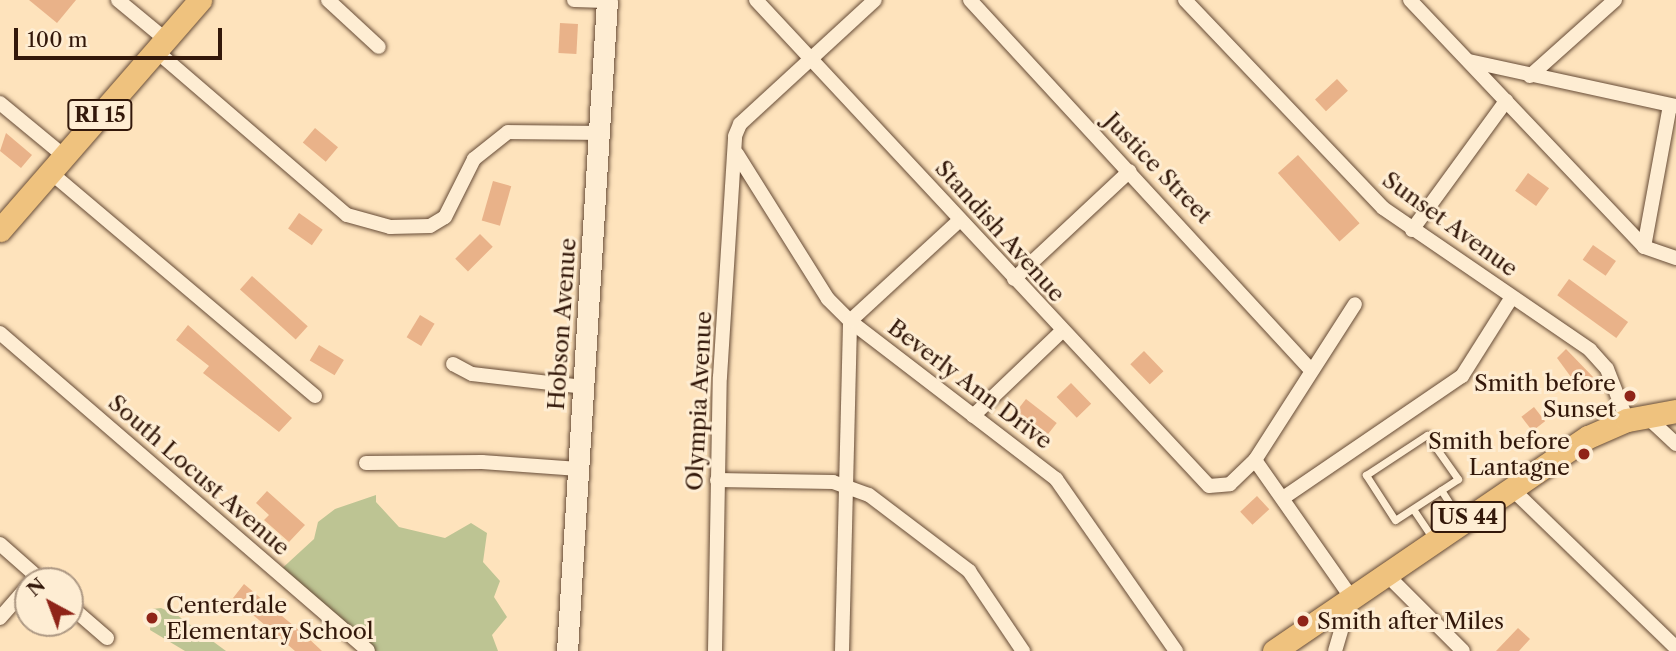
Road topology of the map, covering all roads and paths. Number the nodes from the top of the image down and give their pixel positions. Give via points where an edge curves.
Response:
1 (118, 0) edge
2 (200, 0) edge
3 (328, 0) edge
4 (574, 0) edge
5 (756, 0) edge
6 (875, 0) edge
7 (970, 0) edge
8 (1185, 0) edge
9 (1410, 0) edge
10 (1615, 0) edge
11 (606, 1) edge
12 (160, 45) junction
13 (379, 47) dead end
14 (810, 60) junction
15 (1468, 61) junction
16 (1530, 76) junction
17 (1506, 101) junction
18 (0, 103) edge
19 (1673, 105) edge
20 (599, 133) junction
21 (737, 154) junction
22 (57, 164) junction
23 (1130, 172) junction
24 (960, 220) junction
25 (0, 230) edge
26 (1412, 230) junction
27 (1644, 247) junction
28 (1676, 258) edge
29 (1014, 279) junction
30 (1512, 297) junction
31 (1355, 304) dead end
32 (850, 321) junction
33 (1061, 332) junction
34 (0, 333) edge
35 (453, 364) dead end
36 (1311, 370) junction
37 (585, 387) junction
38 (314, 396) dead end
39 (1676, 411) edge
40 (973, 416) junction
41 (1636, 418) junction
42 (1676, 444) edge
43 (1255, 460) junction
44 (366, 463) dead end
45 (579, 469) junction
46 (717, 480) junction
47 (847, 486) junction
48 (1510, 487) junction
49 (1441, 491) junction
50 (1283, 498) junction
51 (1413, 509) junction
52 (1462, 521) junction
53 (1434, 540) junction
54 (0, 544) edge
55 (22, 567) edge
56 (1385, 573) junction
57 (1351, 597) junction
58 (14, 603) edge
59 (0, 618) edge
60 (84, 618) edge
61 (107, 638) dead end
62 (1676, 648) edge
63 (1020, 650) edge
64 (368, 651) edge
65 (567, 651) edge
66 (715, 651) edge
67 (842, 651) edge
68 (1176, 651) edge
69 (1274, 651) edge
70 (1335, 651) edge
71 (1463, 651) edge

1 - 12 street
2 - 12 main road, RI 15
3 - 13 street
4 - 11 street
5 - 14 street, Standish Avenue
6 - 14 street, Olympia Avenue
7 - 23 street, Justice Street
8 - 26 street, Sunset Avenue via 1352,178
9 - 15 street
10 - 16 street
11 - 20 street, Hobson Avenue
12 - 20 street via 347,215 390,228 430,226 445,216 474,159 508,132
12 - 22 main road, RI 15
14 - 21 street, Olympia Avenue via 740,124
14 - 24 street, Standish Avenue
15 - 16 street
15 - 17 street
16 - 19 street
17 - 26 street
17 - 27 street
18 - 22 street
19 - 27 street
20 - 37 street, Hobson Avenue
21 - 32 street, Beverly Ann Drive via 828,299
21 - 46 street, Olympia Avenue
22 - 25 main road, RI 15
22 - 38 street
23 - 29 street
23 - 36 street, Justice Street
24 - 29 street, Standish Avenue
24 - 32 street
26 - 30 street, Sunset Avenue
27 - 28 street
29 - 33 street, Standish Avenue
30 - 41 street, Sunset Avenue via 1600,360
30 - 50 street via 1462,376
31 - 36 street
32 - 40 street, Beverly Ann Drive
32 - 47 street
33 - 40 street
33 - 43 street, Standish Avenue via 1216,488 1230,484
34 - 64 street, South Locust Avenue
35 - 37 street via 472,374
36 - 43 street
37 - 45 street, Hobson Avenue
39 - 41 main road, US 44
40 - 68 street, Beverly Ann Drive via 1064,488
41 - 42 street
41 - 48 main road, US 44 via 1588,437
43 - 50 street
44 - 45 street via 482,461
45 - 65 street, Hobson Avenue
46 - 47 street
46 - 66 street, Olympia Avenue
47 - 63 street via 869,495 961,564
47 - 67 street
48 - 52 main road, US 44
48 - 62 street
49 - 51 lane
49 - 51 lane via 1458,479 1427,435 1366,475 1395,520
49 - 52 lane
50 - 57 street
51 - 53 lane
52 - 53 main road, US 44
53 - 56 main road, US 44
54 - 55 street
56 - 57 main road, US 44
56 - 71 street
57 - 69 main road, US 44
57 - 70 street
58 - 59 street
60 - 61 street

